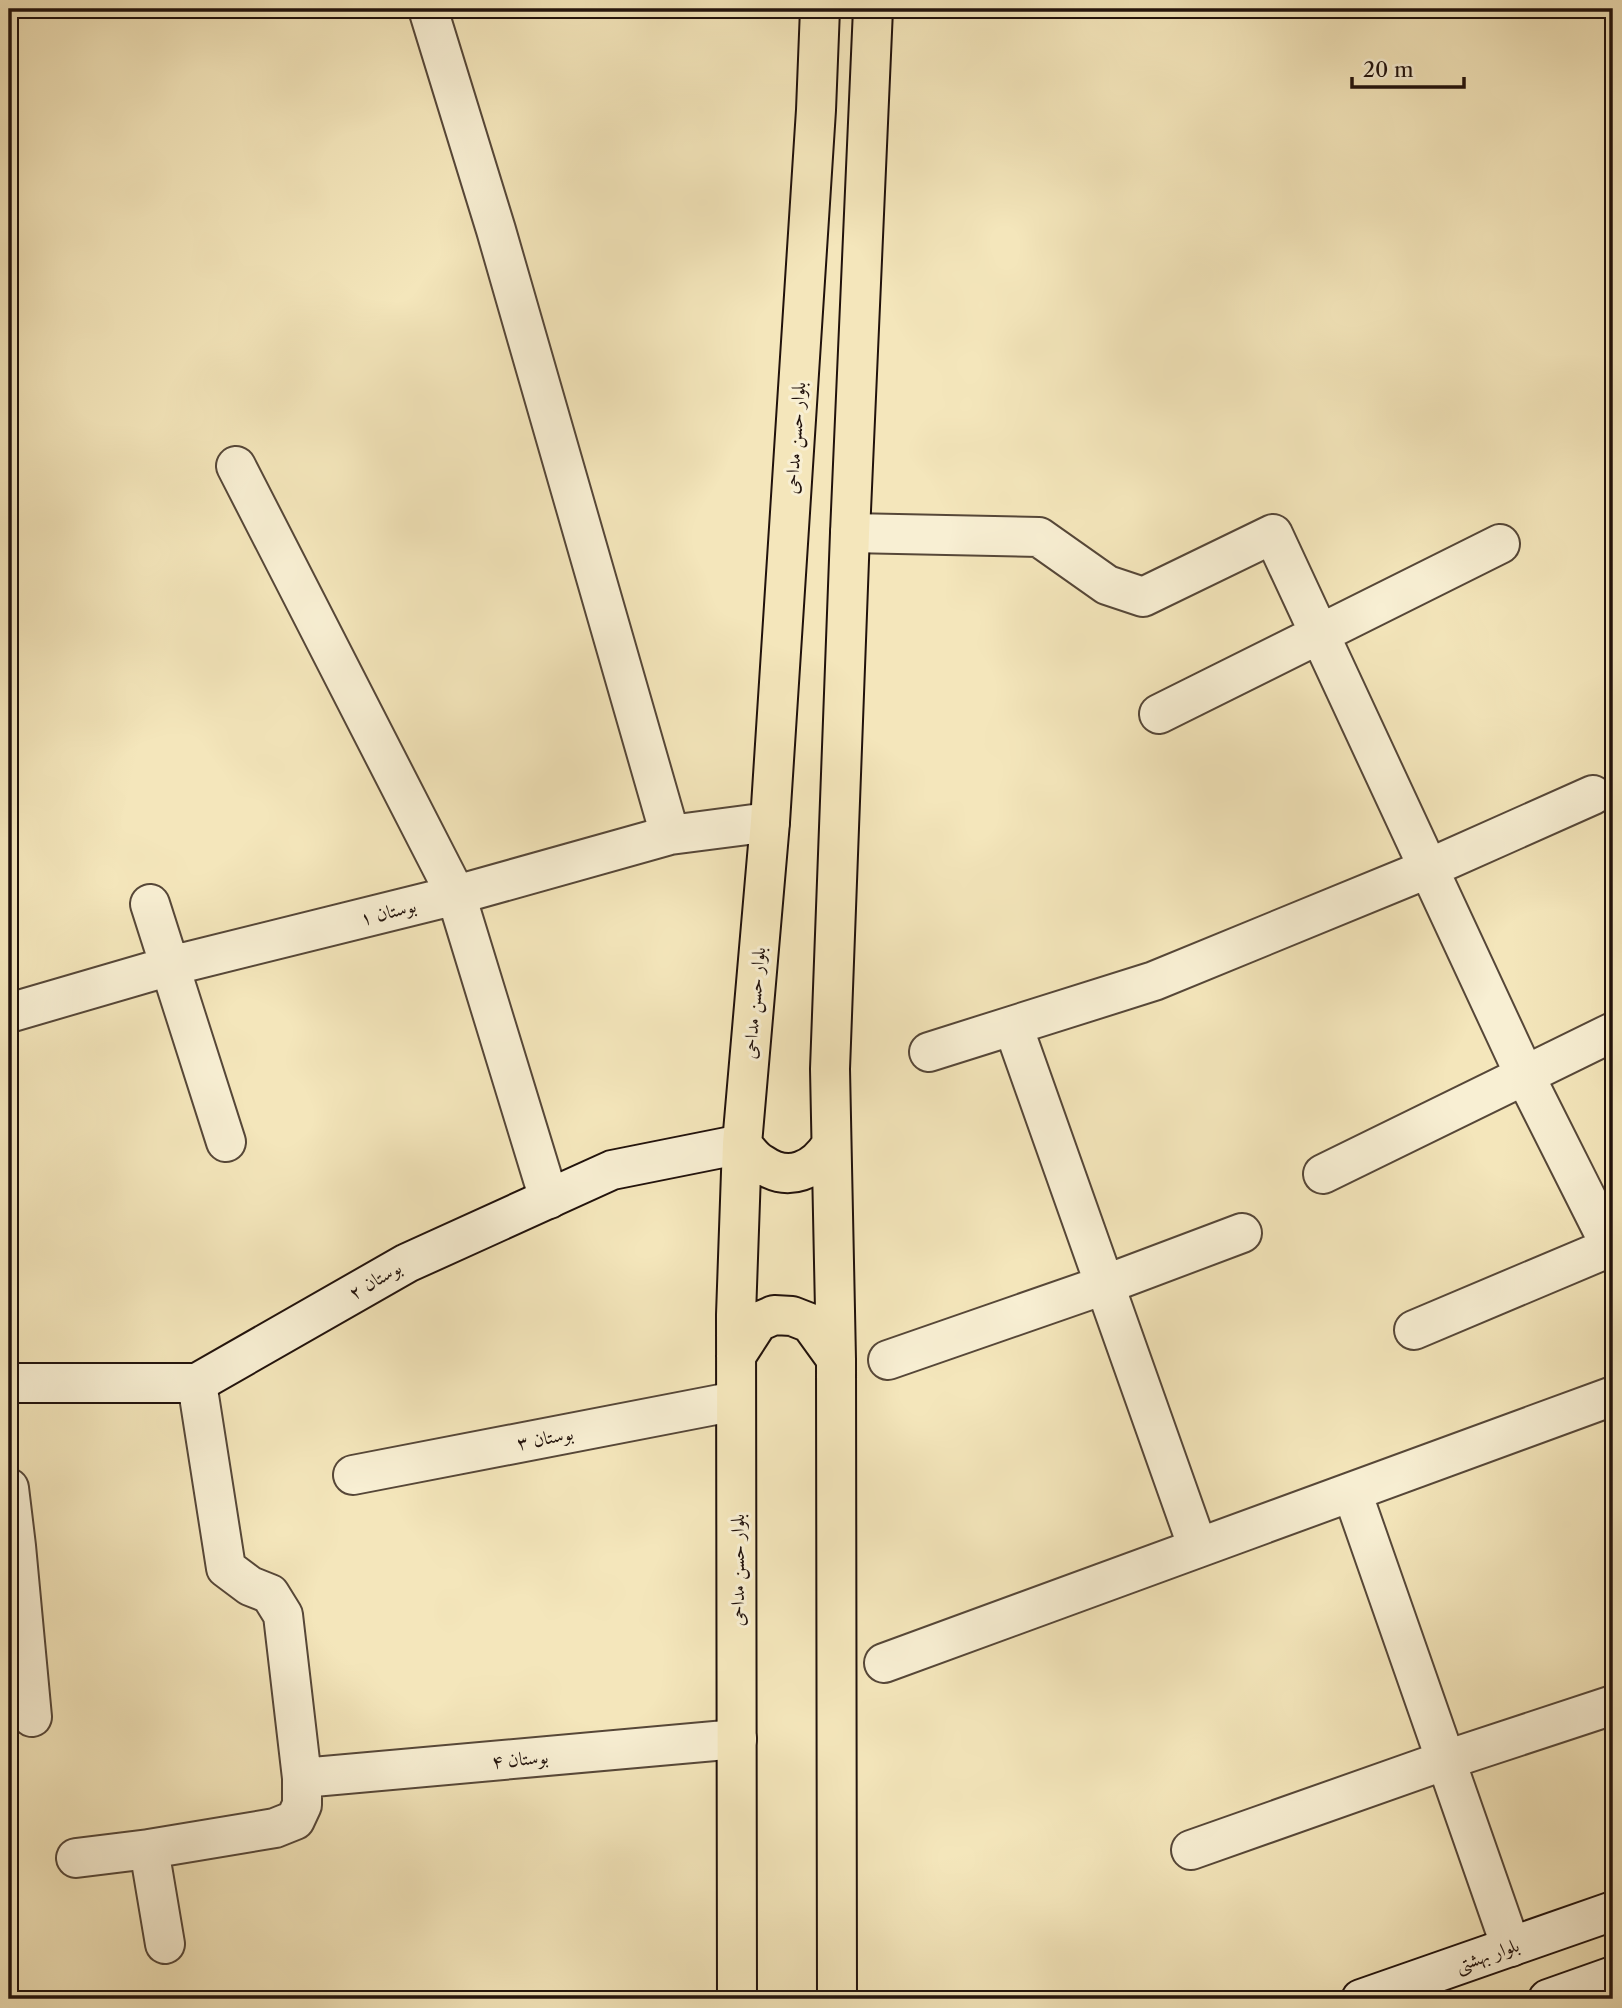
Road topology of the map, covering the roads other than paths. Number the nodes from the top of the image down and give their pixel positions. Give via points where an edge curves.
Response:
1 (428, 9) edge
2 (820, 9) edge
3 (873, 9) edge
4 (236, 466) dead end
5 (850, 534) junction
6 (1500, 544) dead end
7 (1319, 634) junction
8 (1159, 714) dead end
9 (1593, 794) dead end
10 (770, 822) junction
11 (670, 835) junction
12 (1427, 869) junction
13 (456, 895) junction
14 (150, 904) dead end
15 (170, 967) junction
16 (9, 1013) edge
17 (1013, 1026) junction
18 (1613, 1032) edge
19 (929, 1052) dead end
20 (1525, 1076) junction
21 (226, 1142) dead end
22 (742, 1144) junction
23 (831, 1145) junction
24 (1323, 1174) dead end
25 (548, 1199) junction
26 (1242, 1233) dead end
27 (1612, 1246) edge
28 (1104, 1285) junction
29 (1414, 1330) dead end
30 (736, 1356) junction
31 (836, 1359) junction
32 (888, 1360) dead end
33 (9, 1383) edge
34 (197, 1383) junction
35 (1613, 1396) edge
36 (736, 1401) junction
37 (353, 1475) dead end
38 (9, 1488) edge
39 (1352, 1492) junction
40 (13, 1546) edge
41 (1198, 1548) junction
42 (884, 1663) dead end
43 (1613, 1705) edge
44 (32, 1717) dead end
45 (737, 1739) junction
46 (1446, 1760) junction
47 (302, 1778) junction
48 (149, 1849) junction
49 (1191, 1850) dead end
50 (76, 1858) dead end
51 (1613, 1911) edge
52 (165, 1944) dead end
53 (1511, 1947) junction
54 (1613, 1976) edge
55 (737, 1999) edge
56 (837, 1999) edge
57 (1361, 1999) edge
58 (1548, 1999) edge

1 - 11 street
2 - 10 main road, بلوار حسن مداحی
3 - 5 main road
4 - 13 street
5 - 7 street via 1039,537 1107,585 1143,597 1273,534
5 - 23 main road
6 - 7 street
7 - 8 street
7 - 12 street
9 - 12 street
10 - 11 street, بوستان ۱
10 - 22 main road, بلوار حسن مداحی
11 - 13 street, بوستان ۱
12 - 17 street via 1154,981
12 - 20 street
13 - 15 street, بوستان ۱
13 - 25 street
14 - 15 street
15 - 16 street, بوستان ۱
15 - 21 street
17 - 19 street
17 - 28 street
18 - 20 street
20 - 24 street
20 - 27 street
22 - 23 main road via 760,1164 780,1173 812,1166
22 - 25 street, بوستان ۲ via 612,1170
22 - 30 main road, بلوار حسن مداحی
23 - 31 main road
25 - 34 street, بوستان ۲ via 407,1262
26 - 28 street
27 - 29 street
28 - 32 street
28 - 41 street
30 - 31 main road via 758,1322 774,1315 810,1323
30 - 36 main road, بلوار حسن مداحی
31 - 56 main road
33 - 34 street, بوستان ۲
34 - 47 street via 226,1568 270,1594 282,1615
35 - 39 street
36 - 37 street, بوستان ۳
36 - 45 main road, بلوار حسن مداحی
38 - 40 street
39 - 41 street
39 - 46 street
40 - 44 street
41 - 42 street
43 - 46 street
45 - 47 street, بوستان ۴
45 - 55 main road, بلوار حسن مداحی
46 - 49 street
46 - 53 street
47 - 48 street via 302,1805 295,1820 275,1828
48 - 50 street
48 - 52 street
51 - 53 street, بلوار بهشتی
53 - 57 street, بلوار بهشتی
54 - 58 street

